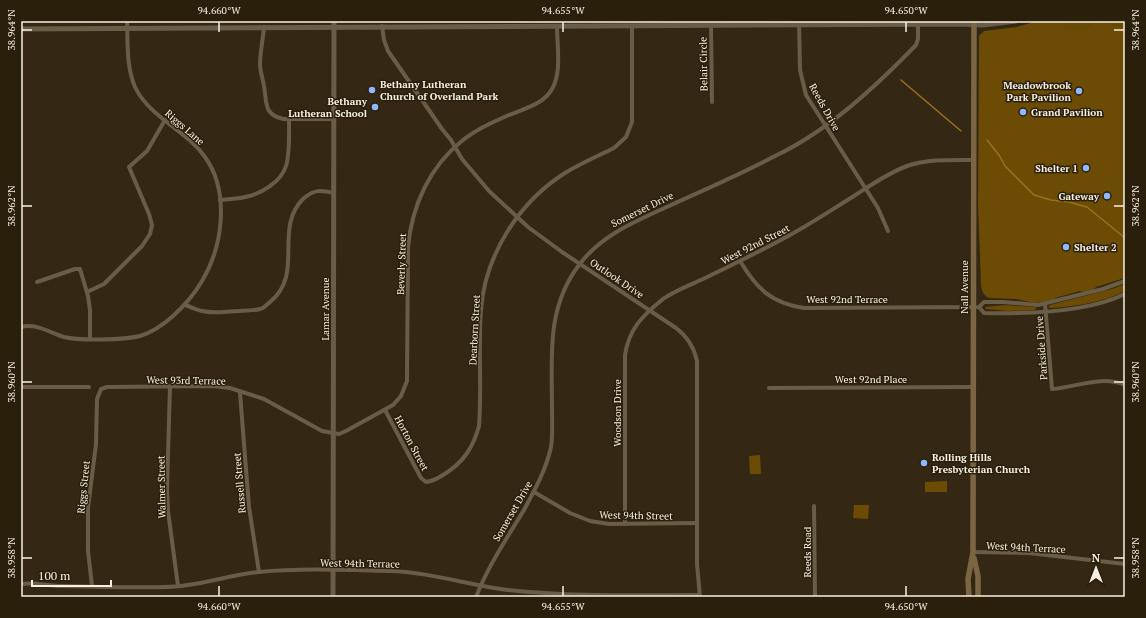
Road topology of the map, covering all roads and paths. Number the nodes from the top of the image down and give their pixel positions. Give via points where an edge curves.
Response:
1 (127, 21) edge
2 (1016, 21) edge
3 (799, 23) edge
4 (974, 23) edge
5 (334, 24) edge
6 (413, 24) edge
7 (918, 24) junction
8 (382, 26) junction
9 (557, 26) junction
10 (632, 26) junction
11 (711, 26) junction
12 (264, 27) junction
13 (21, 29) edge
14 (127, 29) junction
15 (712, 102) dead end
16 (289, 119) junction
17 (334, 119) junction
18 (165, 120) junction
19 (825, 126) junction
20 (455, 148) junction
21 (973, 160) junction
22 (866, 188) junction
23 (334, 193) junction
24 (220, 200) junction
25 (516, 217) junction
26 (888, 231) dead end
27 (740, 261) junction
28 (580, 263) junction
29 (1125, 281) edge
30 (37, 282) dead end
31 (87, 292) junction
32 (1125, 294) edge
33 (1045, 304) junction
34 (185, 305) junction
35 (976, 307) junction
36 (650, 310) junction
37 (1046, 311) junction
38 (21, 327) edge
39 (90, 339) junction
40 (1125, 385) edge
41 (170, 386) junction
42 (21, 387) edge
43 (89, 387) dead end
44 (973, 387) junction
45 (769, 388) dead end
46 (101, 389) joint
47 (240, 393) junction
48 (385, 410) junction
49 (333, 434) junction
50 (426, 482) joint
51 (534, 492) junction
52 (814, 506) dead end
53 (697, 523) junction
54 (625, 524) junction
55 (973, 552) junction
56 (1125, 564) edge
57 (333, 570) junction
58 (259, 572) junction
59 (21, 584) edge
60 (92, 586) junction
61 (178, 586) junction
62 (481, 586) junction
63 (700, 596) edge
64 (333, 597) edge
65 (476, 597) edge
66 (815, 597) edge
67 (969, 597) edge
68 (978, 597) edge

1 - 14 street, Riggs Lane
2 - 4 street via 997,24
3 - 7 street
3 - 11 street
3 - 19 street, Reeds Drive via 802,82 806,95
4 - 7 street
4 - 21 main road, Nall Avenue
5 - 8 street
5 - 12 street
5 - 17 street, Lamar Avenue
6 - 8 street
6 - 9 street
7 - 19 street, Somerset Drive via 916,45 878,82
8 - 20 street, Outlook Drive via 388,51
9 - 10 street
9 - 20 street, Beverly Street via 557,76 549,94 539,102 488,124
10 - 11 street
10 - 25 street, Dearborn Street via 633,115 629,132 614,148 576,166 550,183
11 - 15 street, Belair Circle
12 - 14 street
12 - 16 street via 260,64 265,102 269,111 276,117
13 - 14 street
14 - 18 street, Riggs Lane via 128,63 136,87 150,108
16 - 17 street
16 - 24 street via 287,163 280,177 263,191 251,196
17 - 23 street, Lamar Avenue
18 - 24 street, Riggs Lane via 196,147 212,167
18 - 31 street via 147,151 129,166 149,214 152,225 150,234 142,246 104,284
19 - 22 street, Reeds Drive
19 - 28 street, Somerset Drive via 774,157 618,230 593,248
20 - 25 street, Outlook Drive via 489,191
20 - 48 street, Beverly Street via 433,172 412,218 408,247 407,381 398,401
21 - 22 street, West 92nd Street via 935,160 909,165 884,176
21 - 35 main road, Nall Avenue
22 - 26 street
22 - 27 street, West 92nd Street via 789,235
23 - 34 street via 313,191 297,205 288,231 289,265 283,288 261,310 202,312
23 - 49 street, Lamar Avenue
24 - 34 street, Riggs Lane via 221,221 214,254 203,280
25 - 28 street, Outlook Drive via 548,243
25 - 50 street, Dearborn Street via 493,259 484,291 480,331 480,415 476,438 461,462 432,481
27 - 35 street, West 92nd Terrace via 765,293 775,300 804,308
27 - 36 street, West 92nd Street via 668,296
28 - 36 street, Outlook Drive
28 - 51 street, Somerset Drive via 563,290 555,318 552,344 551,445 542,476
29 - 33 street via 1108,288
30 - 31 street via 80,269
31 - 39 street
32 - 37 street via 1080,307
33 - 35 street via 984,302
33 - 37 street, Parkside Drive
34 - 39 street, Riggs Lane via 163,324 145,334 124,339
35 - 37 street via 984,313
35 - 44 main road, Nall Avenue
36 - 53 street, Outlook Drive via 684,334 696,354
36 - 54 street, Woodson Drive via 629,337 625,355
37 - 40 street, Parkside Drive via 1052,389 1104,380
38 - 39 street, Riggs Lane via 37,327 72,339
41 - 46 street, West 93rd Terrace
41 - 47 street, West 93rd Terrace via 214,386 230,388
41 - 61 street, Walmer Street via 167,490
42 - 43 street
44 - 45 street, West 92nd Place
44 - 55 main road, Nall Avenue
46 - 60 street, Riggs Street via 97,399 96,444 88,508 88,551
47 - 49 street, West 93rd Terrace via 264,399 322,431
47 - 58 street, Russell Street via 249,506
48 - 49 street, Beverly Street via 346,431
48 - 50 street, Horton Street via 421,478
49 - 57 street, Lamar Avenue
51 - 54 street, West 94th Street via 584,519
51 - 62 street, Somerset Drive via 486,573
52 - 66 street, Reeds Road
53 - 54 street, West 94th Street
53 - 63 street, Outlook Drive
55 - 56 street, West 94th Terrace via 1029,553
55 - 67 main road, Nall Avenue via 968,579
55 - 68 main road, Nall Avenue via 978,576
57 - 58 street, West 94th Terrace
57 - 62 street, West 94th Terrace via 408,571
57 - 64 street, Lamar Avenue
58 - 61 street, West 94th Terrace
59 - 60 street, West 94th Terrace
60 - 61 street, West 94th Terrace
62 - 63 street, West 94th Terrace via 545,594
62 - 65 street, Somerset Drive

